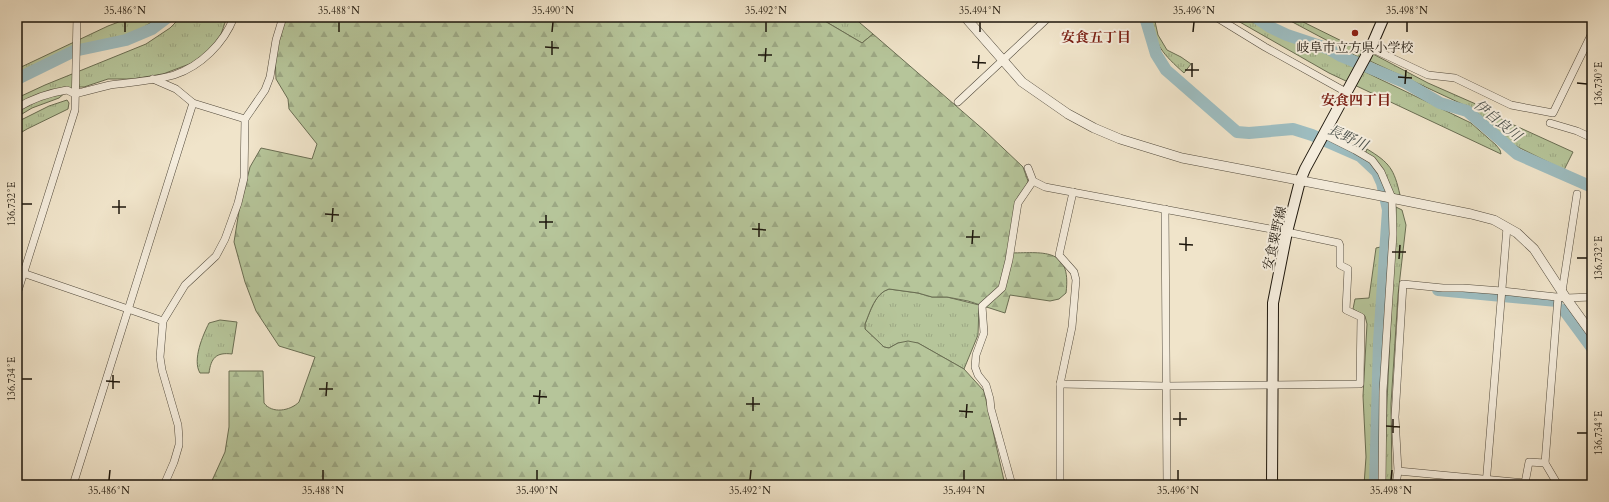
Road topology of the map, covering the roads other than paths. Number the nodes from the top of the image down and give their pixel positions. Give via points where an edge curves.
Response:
1 (76, 17) edge
2 (234, 17) edge
3 (283, 17) edge
4 (965, 17) edge
5 (1049, 17) edge
6 (1216, 17) edge
7 (1384, 17) edge
8 (1592, 33) edge
9 (1373, 48) junction
10 (1003, 61) junction
11 (152, 79) junction
12 (1347, 89) junction
13 (74, 91) junction
14 (958, 102) dead end
15 (193, 103) junction
16 (17, 108) edge
17 (245, 119) junction
18 (1550, 123) dead end
19 (1321, 138) junction
20 (1592, 138) edge
21 (1028, 168) dead end
22 (1032, 181) junction
23 (1300, 181) junction
24 (1073, 192) junction
25 (1576, 194) dead end
26 (1390, 198) junction
27 (1164, 209) junction
28 (1507, 227) junction
29 (1287, 232) junction
30 (20, 272) edge
31 (17, 294) edge
32 (1502, 294) junction
33 (1562, 296) junction
34 (1592, 297) edge
35 (129, 308) junction
36 (163, 321) junction
37 (1592, 334) edge
38 (1060, 384) junction
39 (1272, 384) junction
40 (1165, 386) junction
41 (1545, 464) junction
42 (1398, 472) junction
43 (1486, 482) edge
44 (73, 485) edge
45 (164, 485) edge
46 (1012, 485) edge
47 (1060, 485) edge
48 (1167, 485) edge
49 (1272, 485) edge
50 (1382, 485) edge
51 (1396, 485) edge
52 (1558, 485) edge

1 - 13 street
2 - 11 street via 230,28 207,56 174,75
3 - 17 street via 270,77 265,90
4 - 10 street
5 - 10 street
6 - 12 street via 1265,47
7 - 9 main road, 安食粟野線
8 - 9 street via 1553,113 1511,105 1455,78 1428,75
9 - 12 main road, 安食粟野線
10 - 14 street
10 - 23 street via 1022,82 1068,114 1094,128 1182,158
11 - 13 street
11 - 15 street via 176,89
12 - 19 main road, 安食粟野線
13 - 16 street via 46,93
13 - 30 street via 74,110
15 - 17 street
15 - 35 street
17 - 36 street via 244,178 225,239 216,256 185,285
18 - 20 street
19 - 23 main road, 安食粟野線
19 - 26 street via 1372,160 1381,172
21 - 22 street
22 - 24 street via 1045,187
22 - 46 street via 1018,203 1002,288 982,306 984,333 976,355 975,367 986,385
23 - 26 street
23 - 29 main road, 安食粟野線
24 - 27 street
24 - 38 street via 1059,255 1074,272 1076,280 1072,327
25 - 33 street
26 - 28 street via 1471,214 1494,220
26 - 50 street via 1393,234 1383,391
27 - 29 street
27 - 40 street
28 - 32 street
28 - 33 street via 1534,249
29 - 39 main road, 安食粟野線 via 1273,303
29 - 39 street via 1339,243 1340,265 1348,270 1346,310 1361,317 1360,384
30 - 31 street
30 - 35 street
32 - 33 street
32 - 42 street via 1463,288 1403,284 1395,417
32 - 43 street
33 - 34 street
33 - 37 street
33 - 41 street via 1558,308
35 - 36 street
35 - 44 street
36 - 45 street via 160,357 179,438 174,462
38 - 40 street
38 - 47 street
39 - 40 street
39 - 49 main road, 安食粟野線
40 - 48 street
41 - 43 street via 1529,462 1525,483
41 - 52 street
42 - 43 street
42 - 51 street

